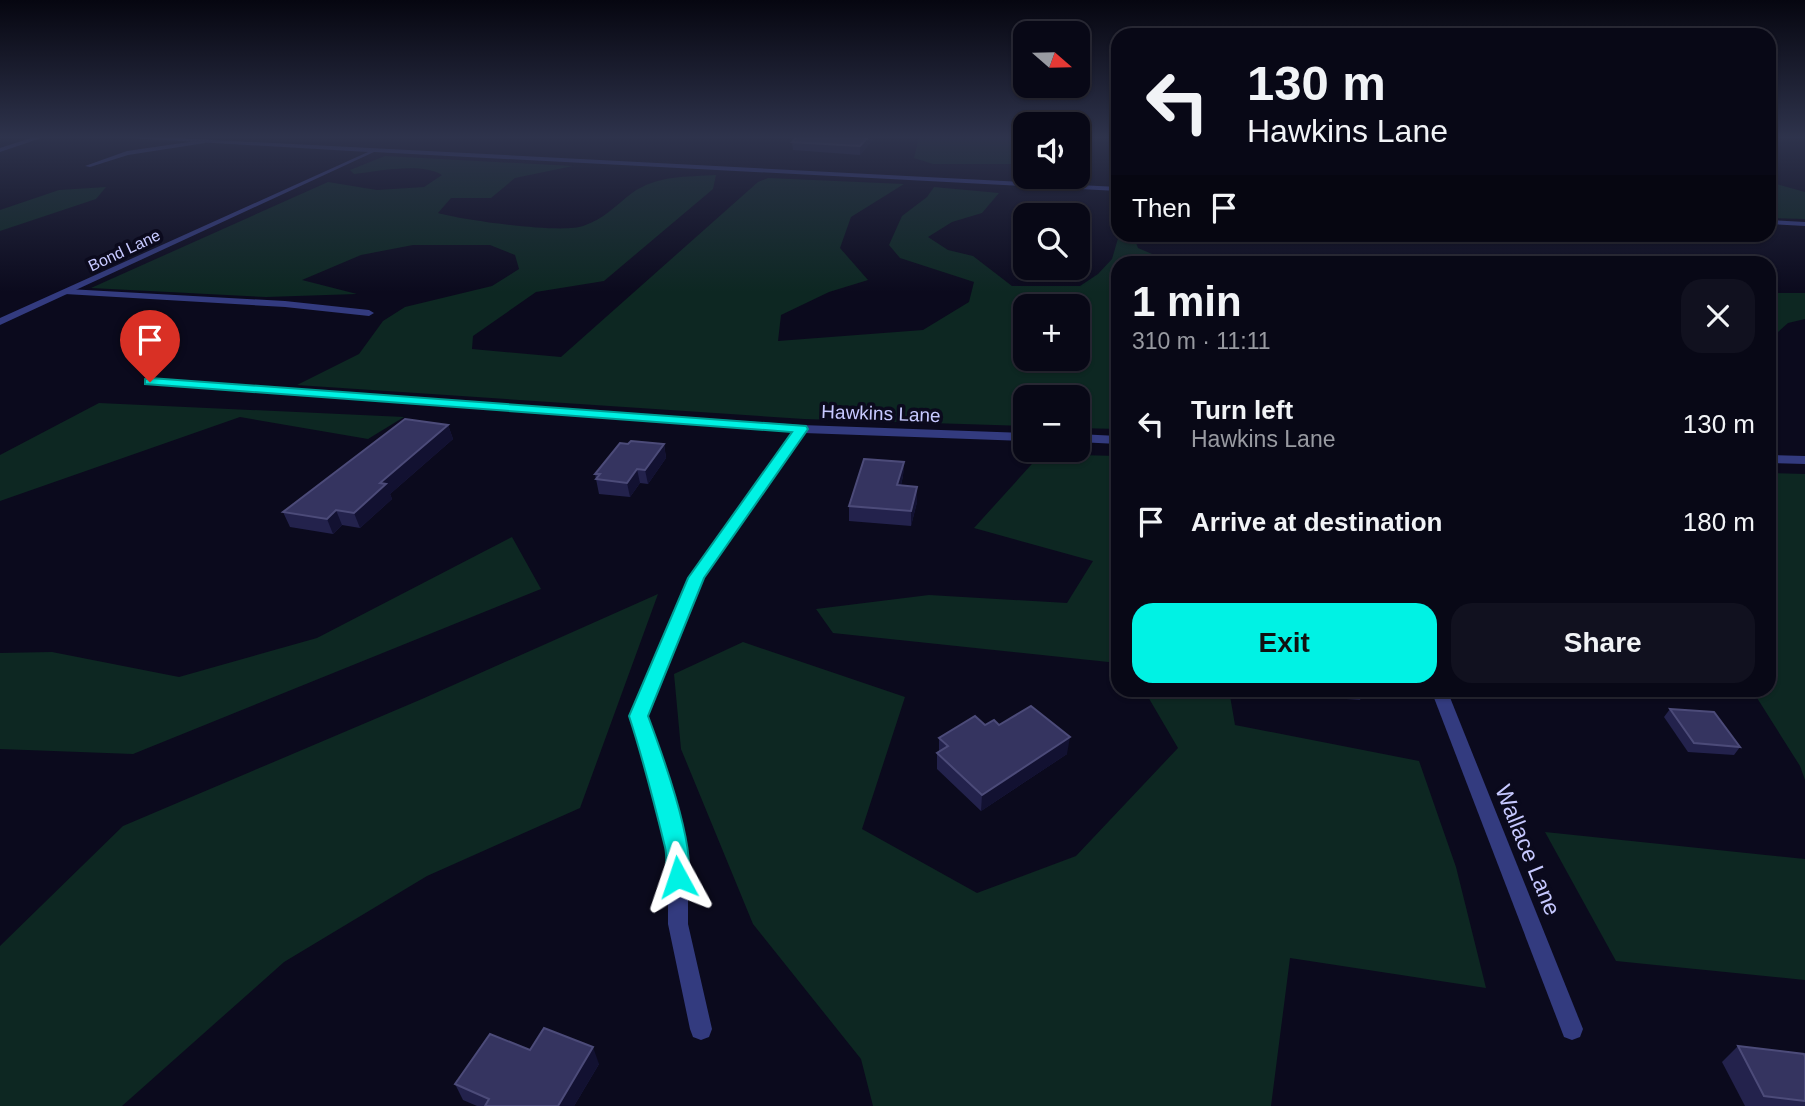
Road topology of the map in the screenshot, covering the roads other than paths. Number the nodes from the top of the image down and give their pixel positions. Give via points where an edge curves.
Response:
1 (293, 189) edge
2 (1776, 222) edge
3 (1805, 224) edge
4 (68, 292) junction
5 (369, 313) dead end
6 (0, 322) edge
7 (150, 382) dead end
8 (801, 429) junction
9 (1013, 437) edge
10 (1090, 439) edge
11 (1111, 440) edge
12 (1776, 459) edge
13 (1805, 460) edge
14 (1442, 697) edge
15 (701, 1029) dead end
16 (1573, 1029) dead end

1 - 4 street, Bond Lane
2 - 3 street
4 - 5 street
4 - 6 street, Bond Lane
7 - 8 street, Hawkins Lane
8 - 9 street, Hawkins Lane
8 - 15 street via 696,578 639,716 678,853 678,925
10 - 11 street
12 - 13 street
14 - 16 street, Wallace Lane

